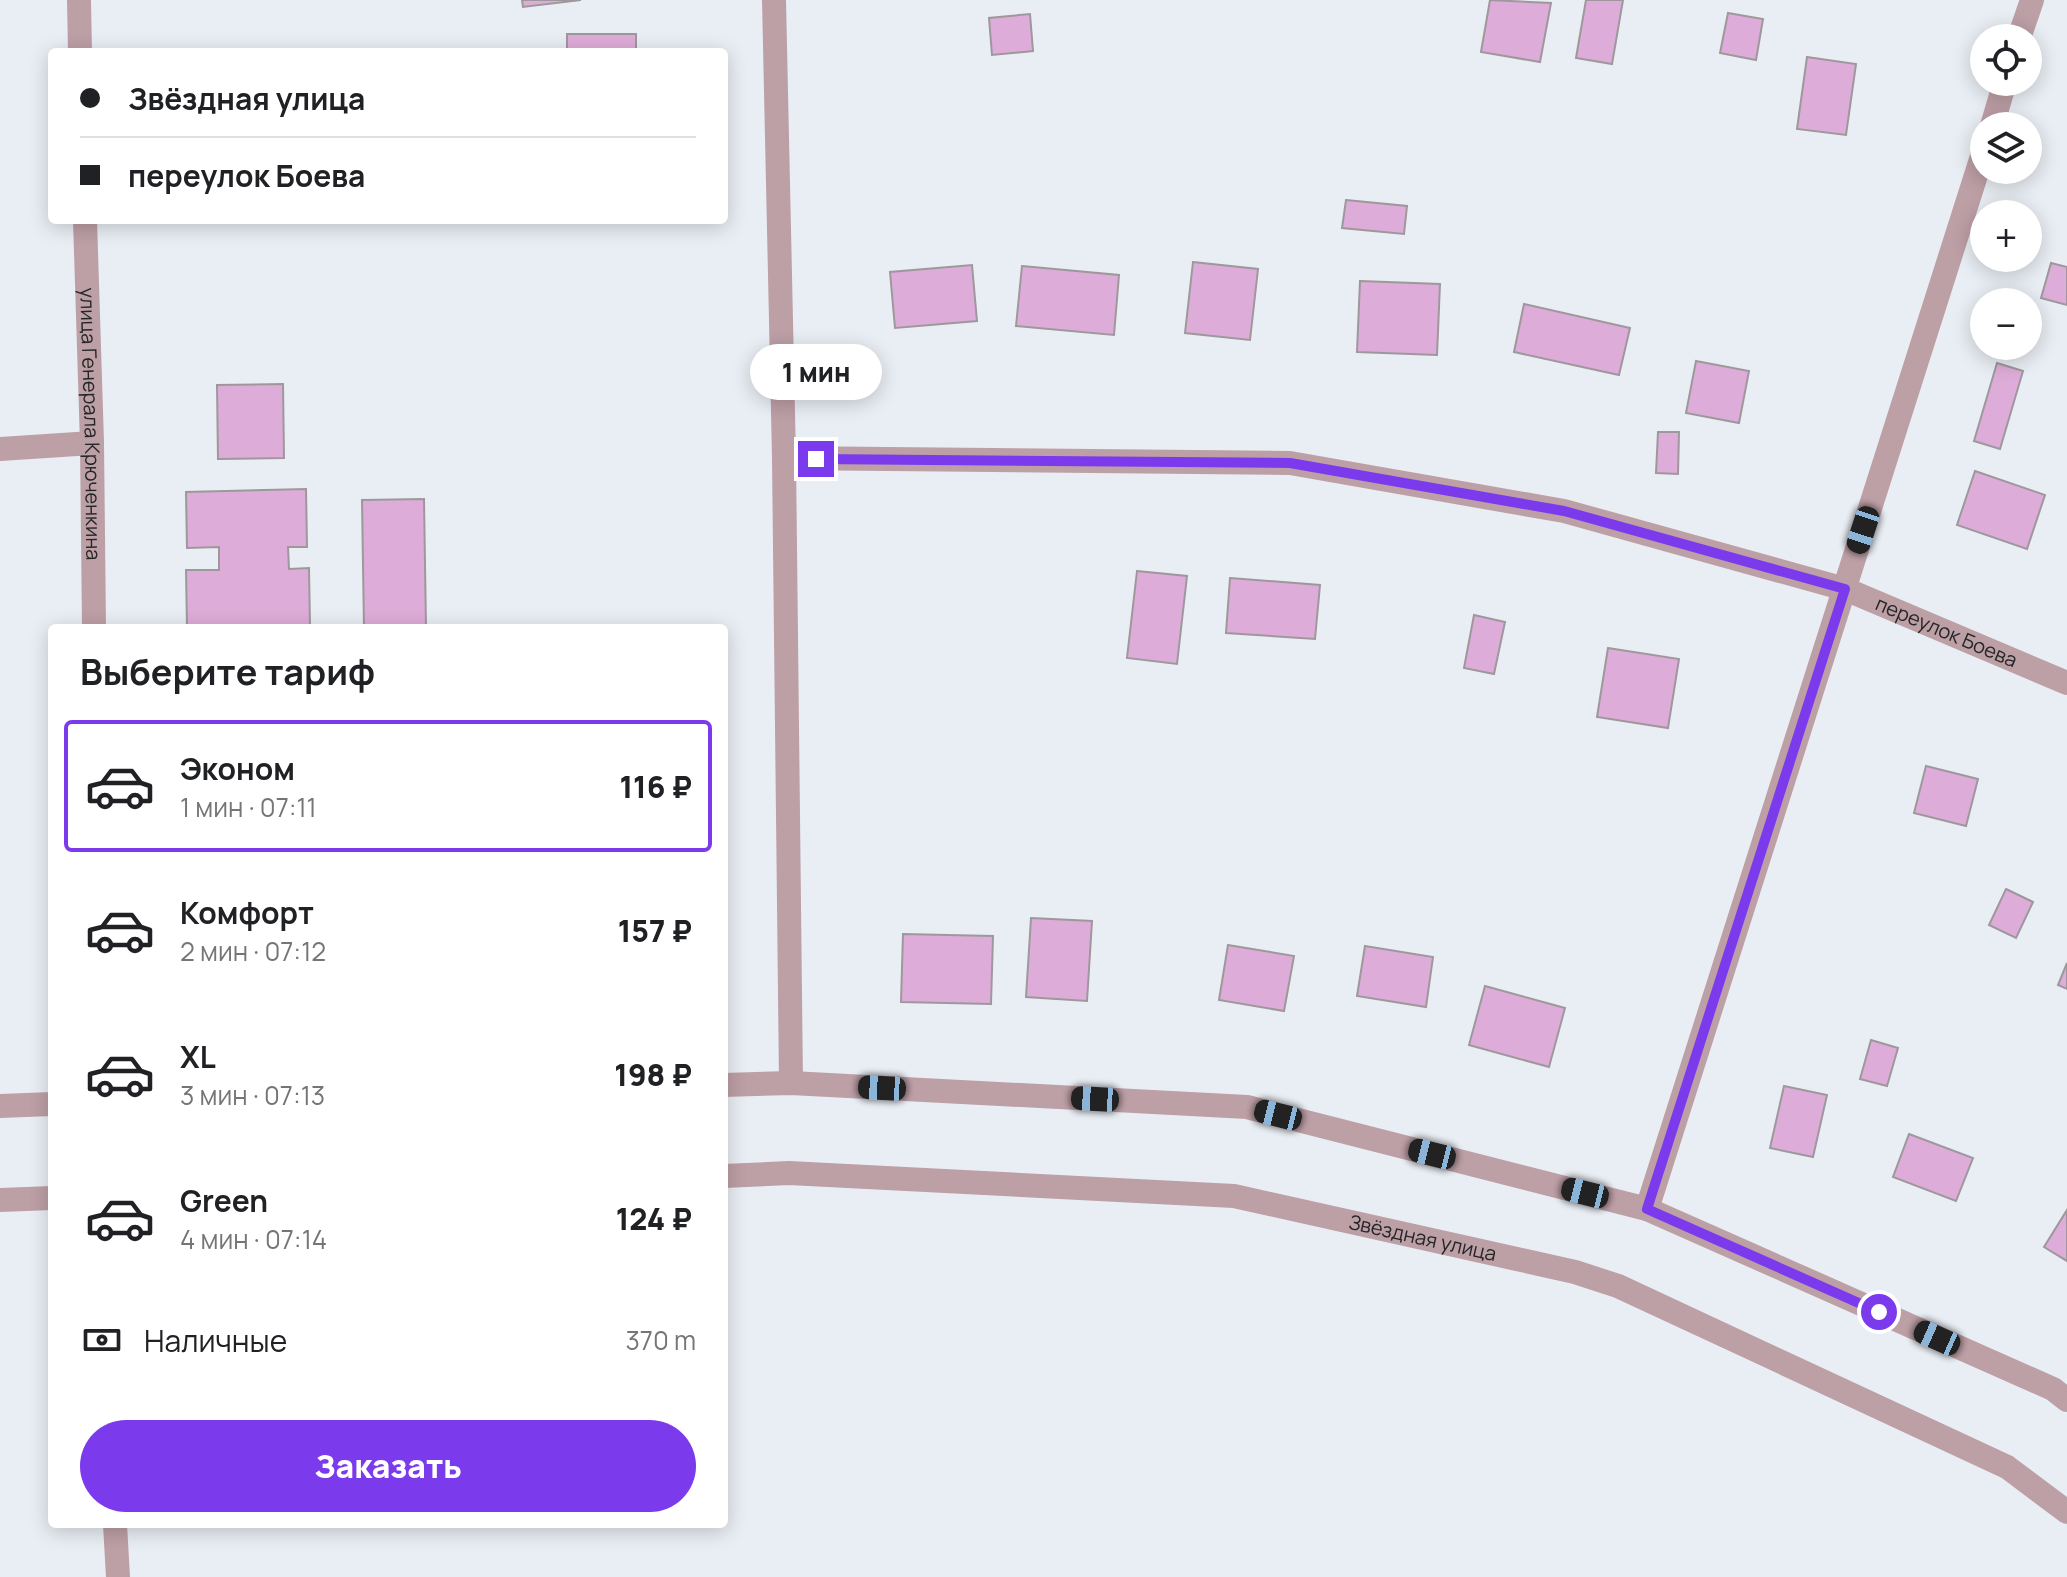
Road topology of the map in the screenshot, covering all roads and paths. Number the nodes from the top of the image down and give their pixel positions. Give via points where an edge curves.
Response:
1 (79, 0) edge
2 (774, 0) edge
3 (2032, 0) edge
4 (2024, 24) edge
5 (80, 48) edge
6 (1973, 184) edge
7 (85, 224) edge
8 (92, 443) junction
9 (0, 449) edge
10 (784, 458) junction
11 (1845, 589) junction
12 (94, 624) edge
13 (2067, 683) edge
14 (791, 1083) junction
15 (728, 1085) edge
16 (48, 1104) edge
17 (0, 1106) edge
18 (728, 1176) edge
19 (48, 1198) edge
20 (0, 1200) edge
21 (1647, 1209) junction
22 (2067, 1400) edge
23 (2067, 1512) edge
24 (115, 1528) edge
25 (118, 1577) edge

1 - 5 street
2 - 10 street
3 - 4 street
6 - 11 street
7 - 8 street, улица Генерала Крюченкина
8 - 9 street
8 - 12 street, улица Генерала Крюченкина
10 - 11 street, переулок Боева via 1290,463 1564,511
10 - 14 street
11 - 13 street, переулок Боева
11 - 21 street
14 - 15 street
14 - 21 street via 1247,1107
16 - 17 street
18 - 23 street, Звёздная улица via 789,1173 1234,1196 1575,1272 1618,1286 2007,1467
19 - 20 street
21 - 22 street via 2053,1389
24 - 25 street

